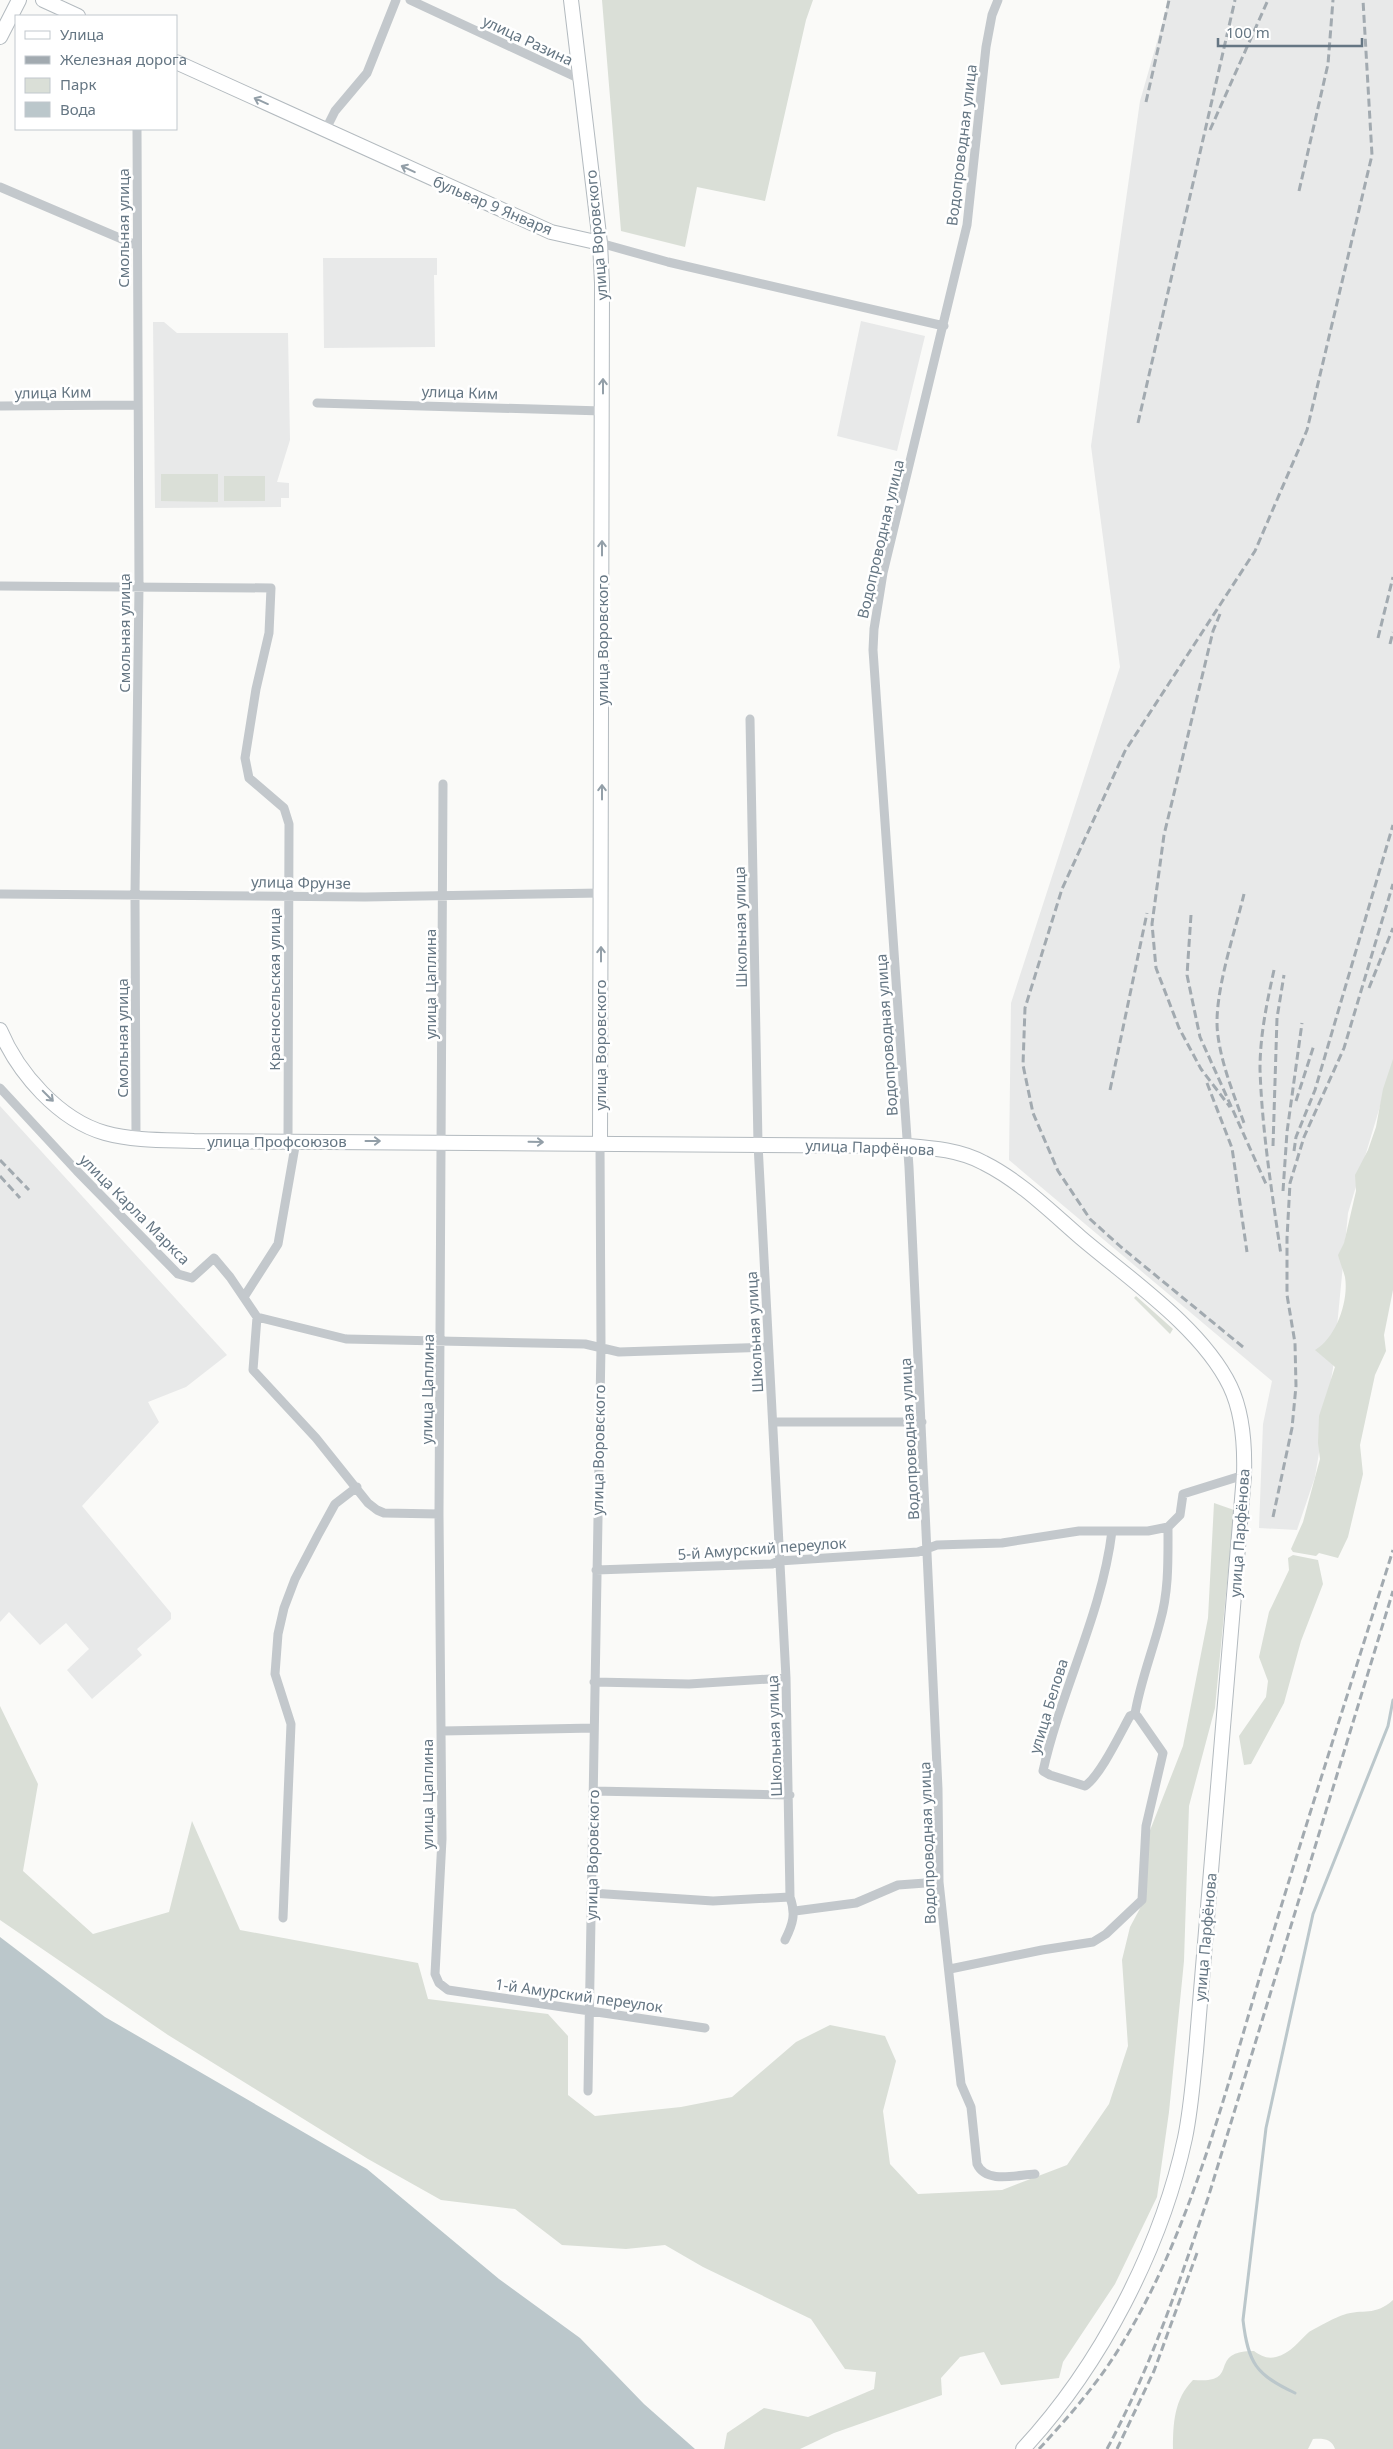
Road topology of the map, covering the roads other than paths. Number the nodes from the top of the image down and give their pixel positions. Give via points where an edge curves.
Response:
1 (19, 0) edge
2 (43, 0) edge
3 (396, 0) edge
4 (410, 0) edge
5 (571, 0) edge
6 (998, 0) edge
7 (76, 15) edge
8 (0, 37) edge
9 (178, 63) edge
10 (580, 79) junction
11 (137, 130) edge
12 (326, 131) junction
13 (0, 187) edge
14 (600, 243) junction
15 (136, 245) junction
16 (944, 326) junction
17 (317, 403) dead end
18 (137, 405) junction
19 (0, 406) edge
20 (603, 411) junction
21 (0, 586) edge
22 (139, 586) junction
23 (750, 719) dead end
24 (444, 784) dead end
25 (601, 893) junction
26 (0, 894) edge
27 (135, 894) junction
28 (288, 894) junction
29 (444, 896) junction
30 (0, 1030) edge
31 (0, 1042) edge
32 (15, 1060) junction
33 (0, 1088) edge
34 (136, 1138) junction
35 (292, 1141) junction
36 (443, 1141) junction
37 (600, 1143) junction
38 (758, 1144) junction
39 (907, 1146) junction
40 (244, 1297) junction
41 (257, 1317) junction
42 (442, 1342) junction
43 (601, 1347) junction
44 (768, 1347) junction
45 (773, 1422) junction
46 (922, 1422) junction
47 (1244, 1475) junction
48 (357, 1487) junction
49 (439, 1514) junction
50 (1168, 1527) junction
51 (1112, 1531) junction
52 (928, 1548) junction
53 (779, 1561) junction
54 (596, 1570) junction
55 (786, 1678) junction
56 (594, 1682) junction
57 (1135, 1714) junction
58 (594, 1728) junction
59 (442, 1731) junction
60 (593, 1792) junction
61 (790, 1795) junction
62 (940, 1882) junction
63 (591, 1894) junction
64 (790, 1897) junction
65 (795, 1911) junction
66 (283, 1918) dead end
67 (785, 1940) dead end
68 (950, 1969) junction
69 (448, 1990) joint
70 (588, 2010) junction
71 (705, 2028) dead end
72 (588, 2091) dead end
73 (1034, 2174) dead end
74 (1023, 2449) edge

1 - 8 main road
2 - 7 main road
3 - 12 street via 367,73 335,111
4 - 10 street, улица Разина
5 - 10 main road, улица Воровского
6 - 16 street, Водопроводная улица via 986,47 967,225
12 -> 9 main road, бульвар 9 Января
10 - 14 main road, улица Воровского
11 - 15 street, Смольная улица
14 -> 12 main road, бульвар 9 Января via 551,232
13 - 15 street
14 - 16 street, бульвар 9 Января via 668,262
20 -> 14 main road, улица Воровского
15 - 18 street, Смольная улица
16 - 39 street, Водопроводная улица via 883,573 874,629
17 - 20 street, улица Ким
18 - 19 street, улица Ким
18 - 22 street, Смольная улица
25 -> 20 main road, улица Воровского
21 - 22 street
22 - 27 street, Смольная улица
22 - 28 street, Красносельская улица via 271,588 269,633 245,758 249,778 284,808 290,824
23 - 38 street, Школьная улица
24 - 29 street, улица Цаплина
25 - 29 street, улица Фрунзе
37 -> 25 main road, улица Воровского
26 - 27 street, улица Фрунзе
27 - 28 street, улица Фрунзе
27 - 34 street, Смольная улица
28 - 29 street, улица Фрунзе
28 - 35 street, Красносельская улица
29 - 36 street, улица Цаплина
30 - 32 main road, улица Профсоюзов
31 - 32 street
32 -> 34 main road, улица Профсоюзов via 56,1105 78,1120 105,1132
33 - 40 street, улица Карла Маркса via 178,1274 192,1278 214,1258
34 - 35 main road, улица Профсоюзов
35 -> 36 main road, улица Профсоюзов
35 - 40 street, Красносельская улица via 278,1244
36 -> 37 main road, улица Профсоюзов
36 - 42 street, улица Цаплина
37 - 38 main road, улица Парфёнова
37 - 43 street, улица Воровского
38 - 39 main road, улица Парфёнова
38 - 44 street, Школьная улица
39 - 46 street, Водопроводная улица
39 - 47 main road, улица Парфёнова via 962,1154 1002,1173 1191,1333 1217,1365 1238,1407 1244,1442
40 - 41 street, улица Карла Маркса
41 - 42 street via 346,1340
41 - 48 street via 253,1370
42 - 43 street
42 - 49 street, улица Цаплина
43 - 44 street via 619,1352
43 - 54 street, улица Воровского
44 - 45 street, Школьная улица
45 - 46 street
45 - 53 street, Школьная улица
46 - 52 street, Водопроводная улица
47 - 50 street via 1183,1494 1180,1515
47 - 74 main road, улица Парфёнова via 1196,2051 1185,2136 1165,2208 1140,2271 1080,2378
48 - 49 street via 368,1503 384,1513
48 - 66 street via 335,1504 318,1535 295,1579 278,1634 275,1674 291,1724
49 - 59 street, улица Цаплина
50 - 51 street, 5-й Амурский переулок
50 - 57 street via 1168,1577 1161,1620
51 - 52 street, 5-й Амурский переулок via 1079,1531 1002,1543
51 - 57 street, улица Белова via 1110,1554 1097,1601 1043,1771 1085,1786 1103,1763 1130,1716
52 - 53 street, 5-й Амурский переулок via 918,1552
52 - 62 street, Водопроводная улица
53 - 54 street, 5-й Амурский переулок via 772,1564
53 - 55 street, Школьная улица
54 - 56 street, улица Воровского
55 - 56 street via 689,1684
55 - 61 street, Школьная улица
56 - 58 street, улица Воровского
57 - 68 street via 1163,1753 1146,1826 1142,1900 1093,1942
58 - 59 street
58 - 60 street, улица Воровского
59 - 69 street, улица Цаплина via 442,1839 435,1974 439,1983
60 - 61 street
60 - 63 street, улица Воровского
61 - 64 street, Школьная улица
62 - 65 street via 898,1885 856,1904
62 - 68 street, Водопроводная улица
63 - 64 street via 713,1901
63 - 70 street, улица Воровского
64 - 65 street, Школьная улица
65 - 67 street via 793,1926
68 - 73 street, Водопроводная улица via 962,2084 971,2107 980,2172 988,2177
69 - 70 street, 1-й Амурский переулок
70 - 71 street, 1-й Амурский переулок
70 - 72 street, улица Воровского

